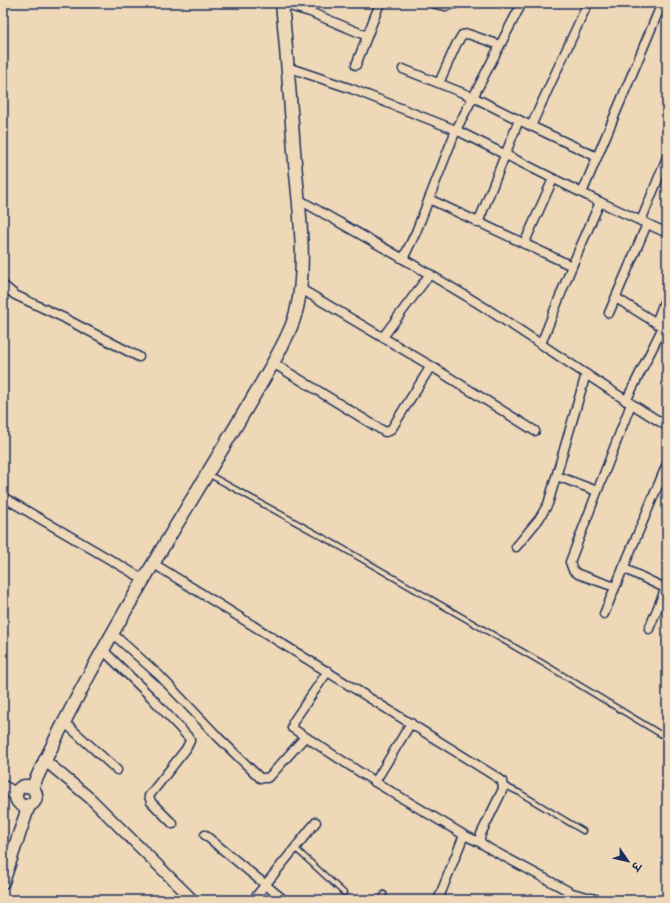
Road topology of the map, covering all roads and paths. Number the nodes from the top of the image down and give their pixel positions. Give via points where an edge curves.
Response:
1 (380, 3) edge
2 (432, 3) edge
3 (458, 3) edge
4 (522, 3) edge
5 (588, 3) edge
6 (282, 4) edge
7 (663, 4) edge
8 (368, 36) junction
9 (500, 45) junction
10 (356, 65) dead end
11 (287, 66) junction
12 (403, 69) dead end
13 (439, 83) junction
14 (473, 97) junction
15 (519, 120) junction
16 (531, 126) junction
17 (456, 130) junction
18 (505, 156) junction
19 (597, 157) junction
20 (667, 157) edge
21 (554, 179) junction
22 (582, 193) junction
23 (298, 199) junction
24 (429, 199) junction
25 (600, 202) junction
26 (478, 222) junction
27 (644, 222) junction
28 (667, 232) edge
29 (524, 244) junction
30 (403, 259) junction
31 (572, 266) junction
32 (430, 274) junction
33 (3, 285) edge
34 (301, 289) junction
35 (667, 294) edge
36 (616, 298) junction
37 (609, 313) dead end
38 (662, 326) edge
39 (382, 337) junction
40 (541, 344) junction
41 (140, 357) dead end
42 (273, 363) junction
43 (431, 366) junction
44 (586, 374) junction
45 (629, 403) junction
46 (666, 425) edge
47 (535, 431) dead end
48 (667, 464) edge
49 (208, 473) junction
50 (557, 476) junction
51 (597, 491) junction
52 (3, 497) edge
53 (516, 546) dead end
54 (154, 564) junction
55 (622, 568) junction
56 (145, 580) junction
57 (615, 587) junction
58 (667, 587) edge
59 (604, 614) dead end
60 (649, 629) dead end
61 (113, 634) junction
62 (103, 650) junction
63 (328, 671) junction
64 (64, 722) junction
65 (411, 723) junction
66 (305, 737) junction
67 (667, 738) edge
68 (44, 760) junction
69 (117, 770) dead end
70 (375, 782) junction
71 (503, 785) junction
72 (3, 787) edge
73 (32, 788) junction
74 (16, 794) junction
75 (29, 805) junction
76 (316, 822) dead end
77 (173, 824) dead end
78 (583, 832) dead end
79 (206, 834) dead end
80 (464, 835) junction
81 (481, 843) junction
82 (294, 848) junction
83 (3, 882) edge
84 (265, 884) junction
85 (344, 893) dead end
86 (384, 894) dead end
87 (594, 899) edge
88 (193, 900) edge
89 (253, 900) edge
90 (284, 900) edge
91 (381, 900) edge
92 (438, 900) edge

1 - 8 street
2 - 3 street via 446,6
4 - 9 street
5 - 16 street
6 - 8 street via 310,12
6 - 11 main road
7 - 19 street
8 - 10 street
9 - 13 street via 468,34 462,35
9 - 14 street
11 - 17 street
11 - 23 main road
12 - 13 street
13 - 14 street
14 - 15 street
14 - 17 street
15 - 16 street
15 - 18 street
16 - 19 street
17 - 18 street
17 - 24 street
18 - 21 street
18 - 26 street
19 - 22 street
20 - 27 street
21 - 22 street
21 - 29 street
22 - 25 street
23 - 30 street
23 - 34 main road
24 - 26 street
24 - 30 street
25 - 27 street
25 - 31 street
26 - 29 street
27 - 28 street
27 - 36 street
29 - 31 street
30 - 32 street
31 - 40 street
32 - 39 street
32 - 40 street
33 - 41 street via 15,295
34 - 39 street
34 - 42 main road via 289,331
35 - 38 street
36 - 37 street
36 - 38 street
38 - 45 street
39 - 43 street
40 - 44 street
42 - 43 street via 385,432 392,428
42 - 49 main road
43 - 47 street
44 - 45 street
44 - 50 street
45 - 46 street
45 - 51 street
48 - 55 street
49 - 54 main road
49 - 67 lane via 546,665
50 - 51 street
50 - 53 street via 544,512
51 - 57 street via 571,556 571,566 578,574
52 - 56 street
54 - 56 main road
54 - 63 street
55 - 57 street
55 - 58 street
56 - 61 main road
57 - 59 street
58 - 60 street
61 - 62 main road
61 - 66 street via 160,676 260,778 271,775
62 - 64 main road
62 - 77 street via 190,739 186,749 149,796 151,802
63 - 65 street
63 - 66 street via 292,724 292,728
64 - 68 main road
64 - 69 street
65 - 70 street
65 - 71 street via 498,778
66 - 70 street
68 - 73 main road
68 - 88 street via 91,799
70 - 80 street
71 - 78 lane
71 - 81 street via 501,796 480,838
72 - 74 main road
73 - 74 main road via 22,786
73 - 75 main road via 35,797 34,802
74 - 75 main road via 20,803
75 - 83 main road
76 - 82 street
79 - 84 street
80 - 81 street
80 - 92 street
81 - 87 street via 554,885
82 - 84 street
82 - 85 lane
84 - 89 street
84 - 90 street
86 - 91 lane

